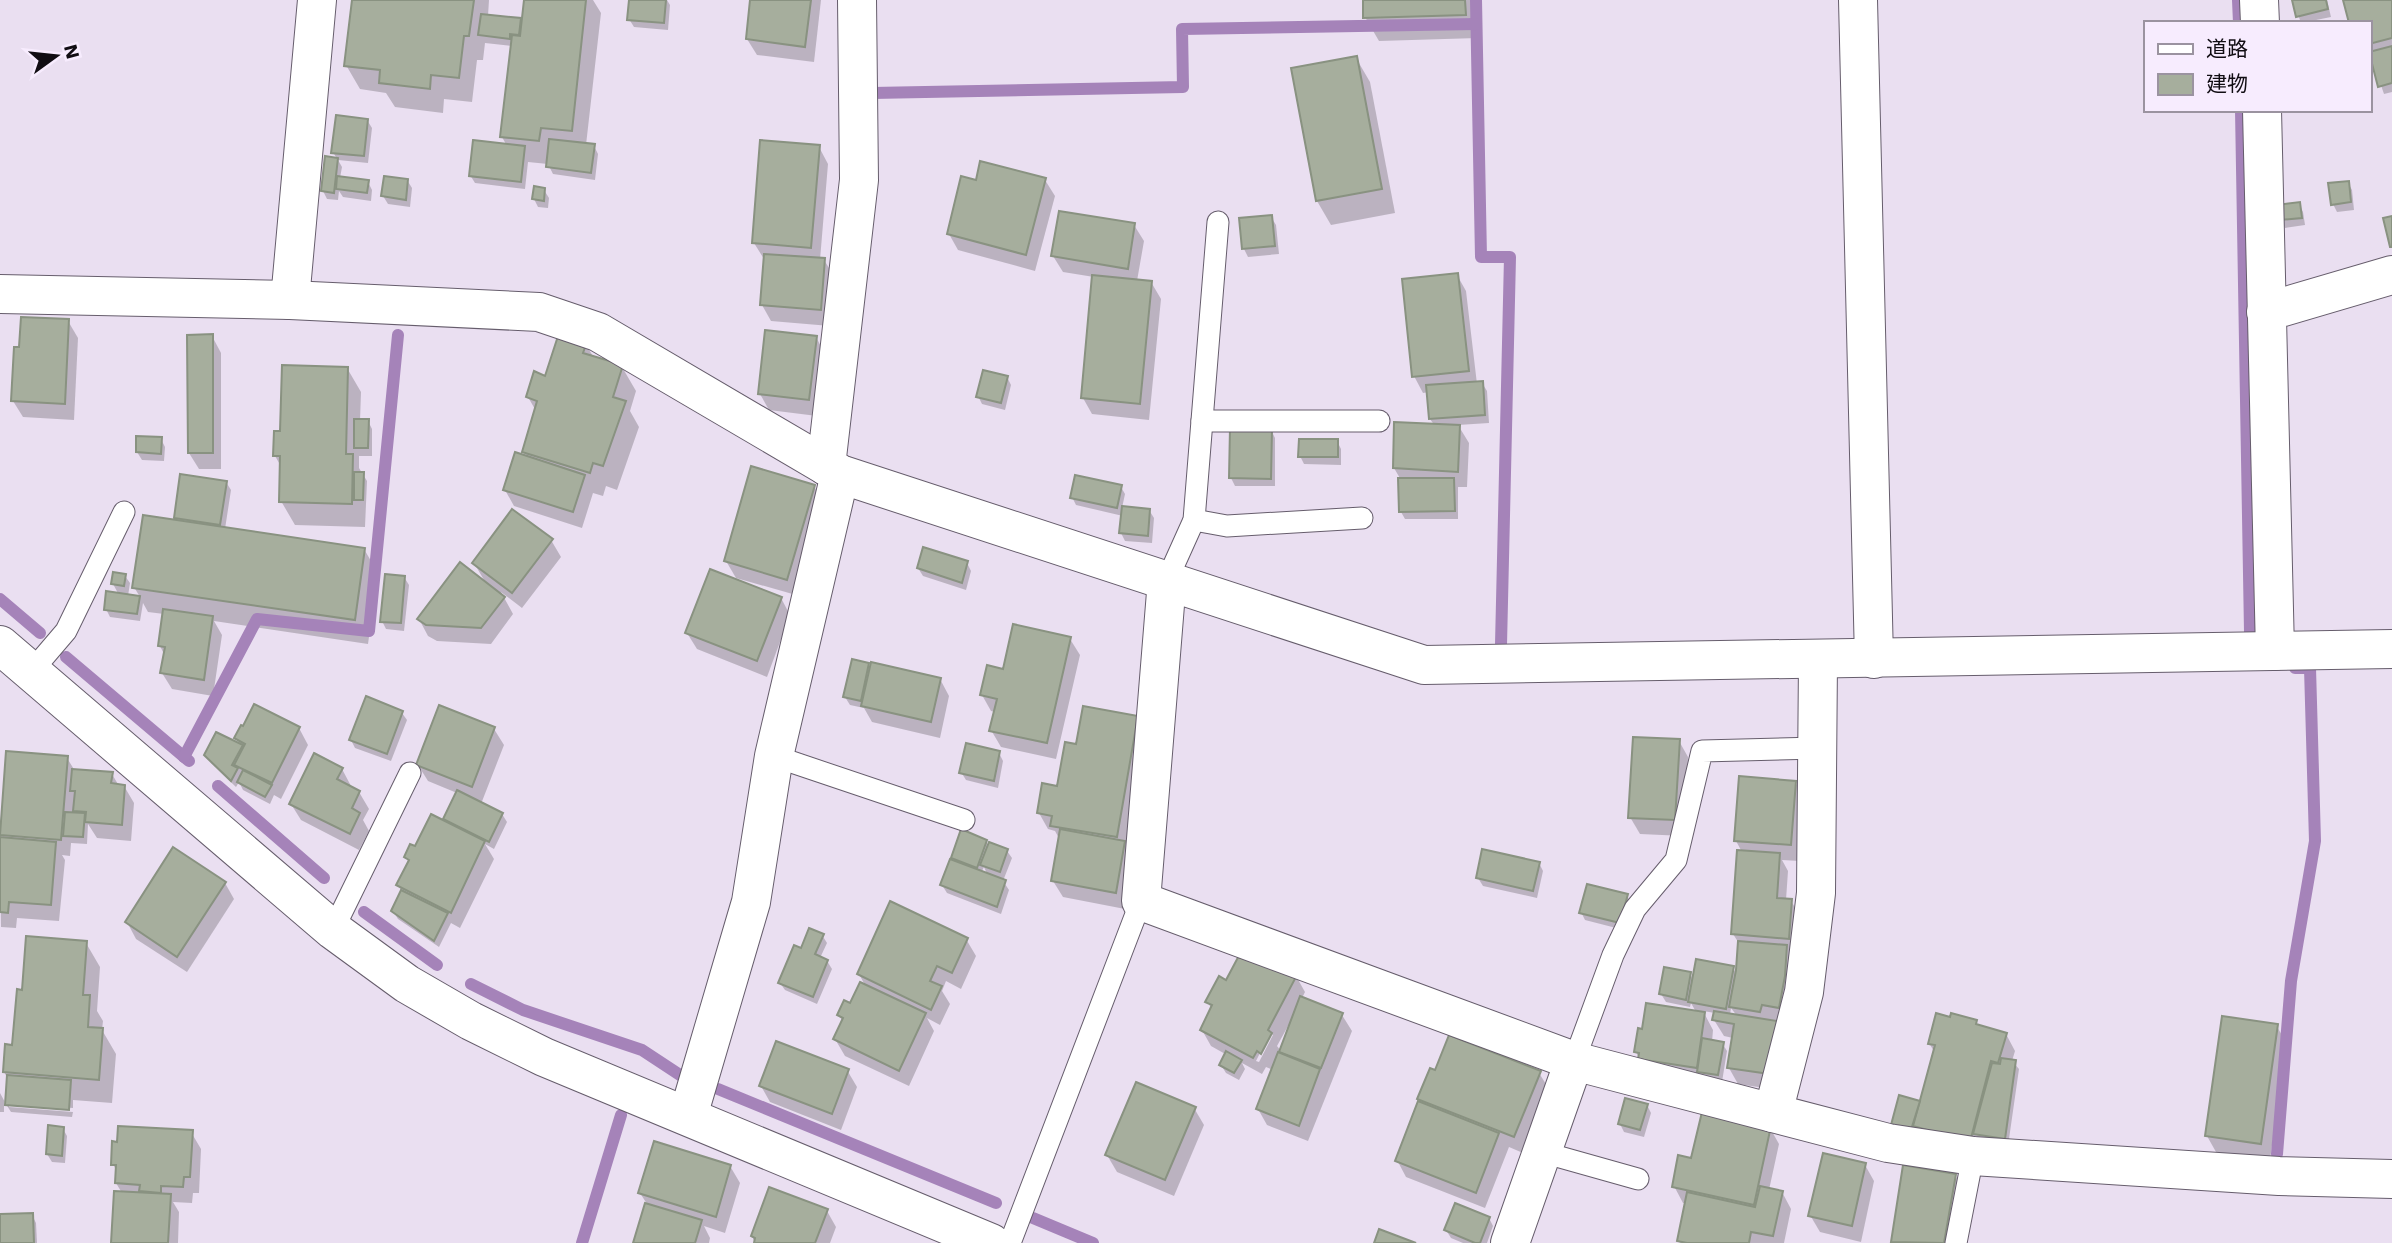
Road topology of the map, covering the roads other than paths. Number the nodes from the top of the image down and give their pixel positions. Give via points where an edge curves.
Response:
1 (317, 0) edge
2 (857, 0) edge
3 (1858, 0) edge
4 (2259, 0) edge
5 (2260, 21) edge
6 (2262, 112) edge
7 (1218, 222) dead end
8 (2392, 275) edge
9 (0, 293) edge
10 (290, 300) junction
11 (2266, 312) junction
12 (1202, 421) junction
13 (1379, 421) dead end
14 (833, 470) junction
15 (124, 513) dead end
16 (1362, 518) dead end
17 (1194, 520) junction
18 (1167, 580) junction
19 (0, 645) edge
20 (2392, 649) edge
21 (2275, 651) junction
22 (1874, 659) junction
23 (1818, 660) junction
24 (32, 672) junction
25 (1818, 748) junction
26 (774, 757) junction
27 (410, 773) dead end
28 (964, 820) dead end
29 (1141, 901) junction
30 (333, 930) junction
31 (1574, 1061) junction
32 (1773, 1113) junction
33 (688, 1116) junction
34 (1542, 1152) junction
35 (1973, 1156) junction
36 (1638, 1179) dead end
37 (2392, 1179) edge
38 (990, 1243) edge
39 (1010, 1243) edge
40 (1510, 1243) edge
41 (1956, 1243) edge

1 - 10 street
2 - 14 street via 859,180
3 - 22 street
4 - 5 street
6 - 11 street
7 - 12 lane
8 - 11 street
9 - 10 street
10 - 14 street via 539,312 598,332
11 - 21 street
12 - 13 lane
12 - 17 lane
14 - 18 street
14 - 26 street
15 - 24 lane via 66,632
16 - 17 lane via 1227,526
17 - 18 lane
18 - 23 street via 1424,665
18 - 29 street
19 - 24 street
20 - 21 street
21 - 22 street
22 - 23 street
23 - 25 street
24 - 30 street
25 - 31 lane via 1702,751 1676,860 1635,909
25 - 32 street via 1816,893 1804,992
26 - 28 lane
26 - 33 street via 751,902
27 - 30 lane
29 - 31 street
29 - 39 lane
30 - 33 street via 407,984 471,1021 544,1057
31 - 32 street
31 - 34 street
32 - 35 street via 1888,1143
33 - 38 street
34 - 36 lane
34 - 40 street
35 - 37 street
35 - 41 lane

